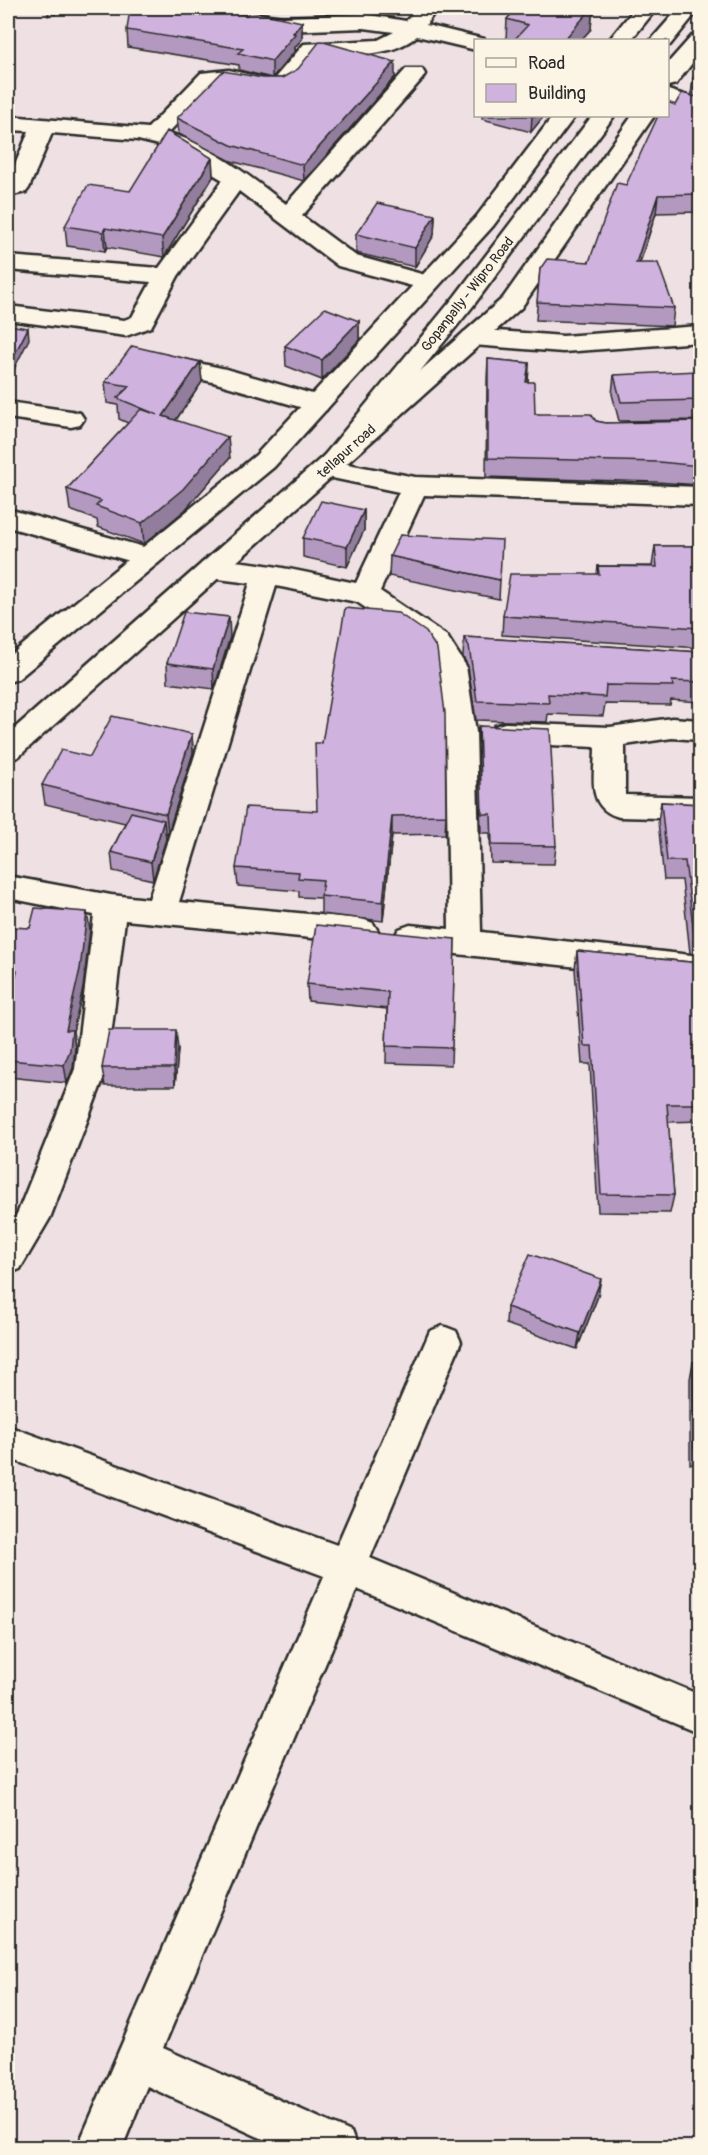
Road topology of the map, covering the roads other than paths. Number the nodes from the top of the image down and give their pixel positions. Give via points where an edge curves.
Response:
1 (195, 8) edge
2 (427, 8) edge
3 (646, 8) edge
4 (690, 8) edge
5 (289, 16) edge
6 (415, 28) junction
7 (621, 39) edge
8 (663, 39) edge
9 (700, 41) edge
10 (474, 43) edge
11 (414, 74) dead end
12 (669, 78) edge
13 (669, 97) edge
14 (700, 106) edge
15 (563, 117) edge
16 (602, 117) edge
17 (642, 117) edge
18 (8, 123) edge
19 (43, 126) junction
20 (153, 136) junction
21 (236, 178) junction
22 (8, 189) edge
23 (288, 217) junction
24 (8, 263) edge
25 (166, 276) junction
26 (427, 283) junction
27 (8, 313) edge
28 (700, 334) edge
29 (473, 337) junction
30 (144, 360) edge
31 (317, 404) junction
32 (8, 410) edge
33 (71, 419) dead end
34 (327, 469) junction
35 (416, 486) junction
36 (700, 496) edge
37 (8, 518) edge
38 (148, 557) junction
39 (212, 570) junction
40 (266, 575) junction
41 (365, 594) junction
42 (436, 643) junction
43 (471, 645) edge
44 (8, 672) edge
45 (700, 730) edge
46 (461, 732) junction
47 (610, 737) junction
48 (8, 750) edge
49 (700, 808) edge
50 (8, 887) edge
51 (111, 907) junction
52 (161, 910) junction
53 (465, 942) junction
54 (700, 968) edge
55 (8, 1259) edge
56 (443, 1342) dead end
57 (8, 1442) edge
58 (348, 1567) junction
59 (700, 1714) edge
60 (137, 2059) junction
61 (99, 2148) edge
62 (335, 2148) edge

1 - 5 street
2 - 6 street
3 - 7 street
4 - 8 street
5 - 6 street
6 - 10 street
6 - 20 street via 383,46 312,49 275,87 229,77 208,78
9 - 12 street
11 - 23 street
13 - 14 street
15 - 26 street via 485,221
16 - 34 street, Gopanpally - Wipro Road via 464,301
17 - 29 street, tellapur road via 512,303
18 - 19 street
19 - 20 street
19 - 22 street via 21,183
20 - 21 street via 176,142
21 - 23 street
21 - 25 street
23 - 26 street via 347,261
24 - 25 street
25 - 27 street via 142,322 135,327
26 - 31 street
28 - 29 street via 563,344
29 - 34 street, tellapur road
30 - 31 street via 217,375
31 - 38 street via 265,461
32 - 33 street
34 - 35 street
34 - 39 street, tellapur road
35 - 36 street
35 - 41 street
37 - 38 street
38 - 44 street
39 - 40 street
39 - 48 street, tellapur road
40 - 41 street
40 - 52 street
41 - 42 street
42 - 43 street
42 - 46 street via 452,666
45 - 47 street via 672,728
46 - 47 street
46 - 53 street
47 - 49 street via 613,803
50 - 51 street
51 - 52 street
51 - 55 street via 91,1069 33,1218
52 - 53 street
53 - 54 street
56 - 58 street
57 - 58 street
58 - 59 street
58 - 60 street
60 - 61 street
60 - 62 street

